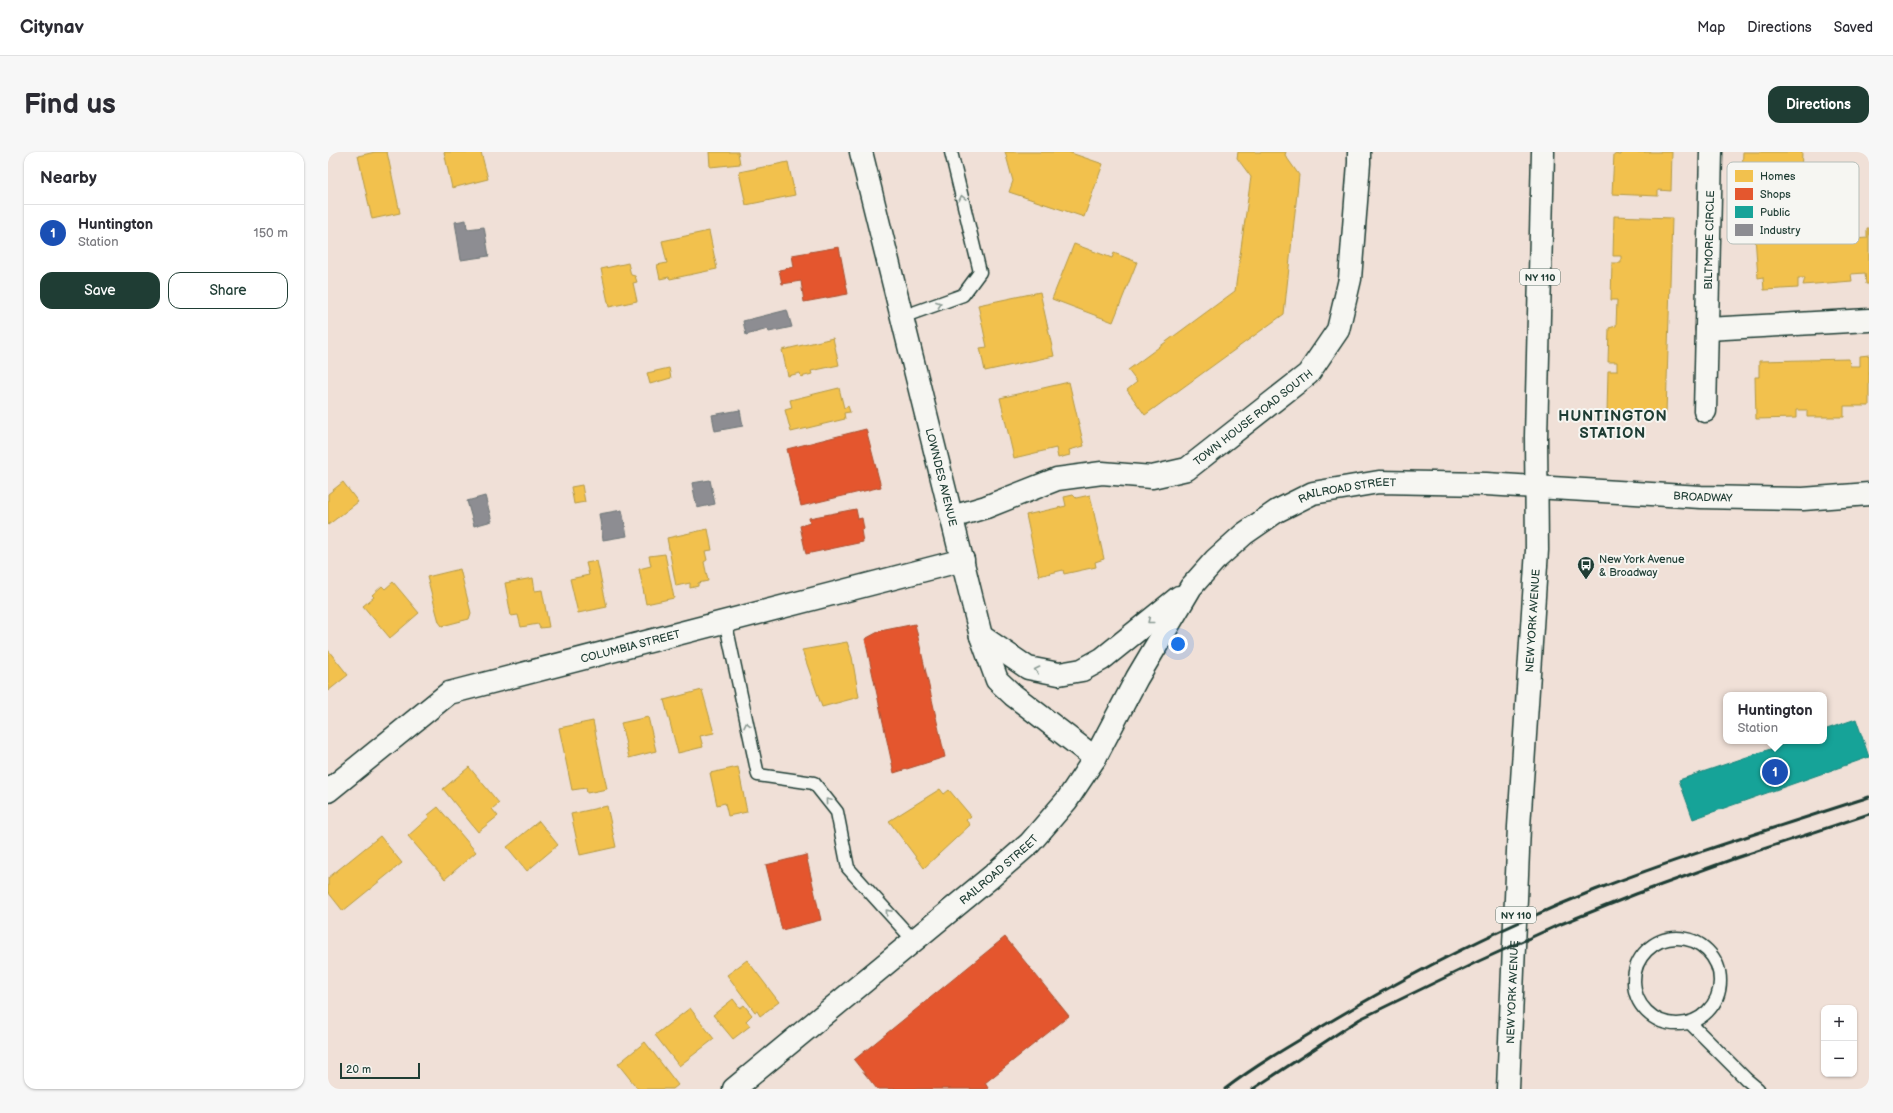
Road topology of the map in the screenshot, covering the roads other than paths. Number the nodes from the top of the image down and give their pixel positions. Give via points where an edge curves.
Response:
1 (861, 152) edge
2 (951, 152) edge
3 (1358, 152) edge
4 (1542, 152) edge
5 (1711, 152) edge
6 (902, 317) junction
7 (1869, 320) edge
8 (1707, 329) junction
9 (1705, 411) dead end
10 (1537, 487) junction
11 (1869, 494) edge
12 (952, 517) junction
13 (963, 560) junction
14 (1191, 587) junction
15 (725, 620) junction
16 (981, 636) junction
17 (1095, 758) junction
18 (328, 791) edge
19 (914, 941) junction
20 (1690, 1023) junction
21 (734, 1089) edge
22 (1508, 1089) edge
23 (1758, 1089) edge

1 - 6 street, LOWNDES AVENUE
6 -> 2 lane via 963,295 980,272
3 - 12 street, TOWN HOUSE ROAD SOUTH via 1360,163 1350,279 1338,330 1308,374 1187,469 1152,477 1102,473 1057,479 986,508
4 - 10 street, NEW YORK AVENUE / NY 110
5 - 8 street, BILTMORE CIRCLE
6 - 12 street, LOWNDES AVENUE
7 - 8 street
8 - 9 street, BILTMORE CIRCLE
10 - 11 street, BROADWAY via 1701,497 1803,499
10 - 14 street, RAILROAD STREET via 1379,482 1313,493 1277,511 1244,534 1215,560
10 - 22 street, NEW YORK AVENUE / NY 110 via 1537,550 1519,827
12 - 13 street, LOWNDES AVENUE
13 - 15 street, COLUMBIA STREET
13 - 16 street, LOWNDES AVENUE
14 -> 16 street, RAILROAD STREET via 1102,659 1082,670 1058,674 1028,668
14 - 17 street, RAILROAD STREET via 1137,678
15 - 18 street, COLUMBIA STREET via 449,693
19 -> 15 lane via 848,868 837,812 814,784 758,775
16 - 17 street, LOWNDES AVENUE via 998,680 1013,695
17 - 19 street, RAILROAD STREET via 1066,800 1030,842
19 - 21 street, RAILROAD STREET
20 - 20 lane via 1703,1016 1712,1006 1718,993 1720,978 1716,964 1708,951 1696,942 1682,938 1668,939 1644,952 1636,965 1633,978 1634,992 1640,1005 1662,1022 1676,1025
20 - 23 lane

